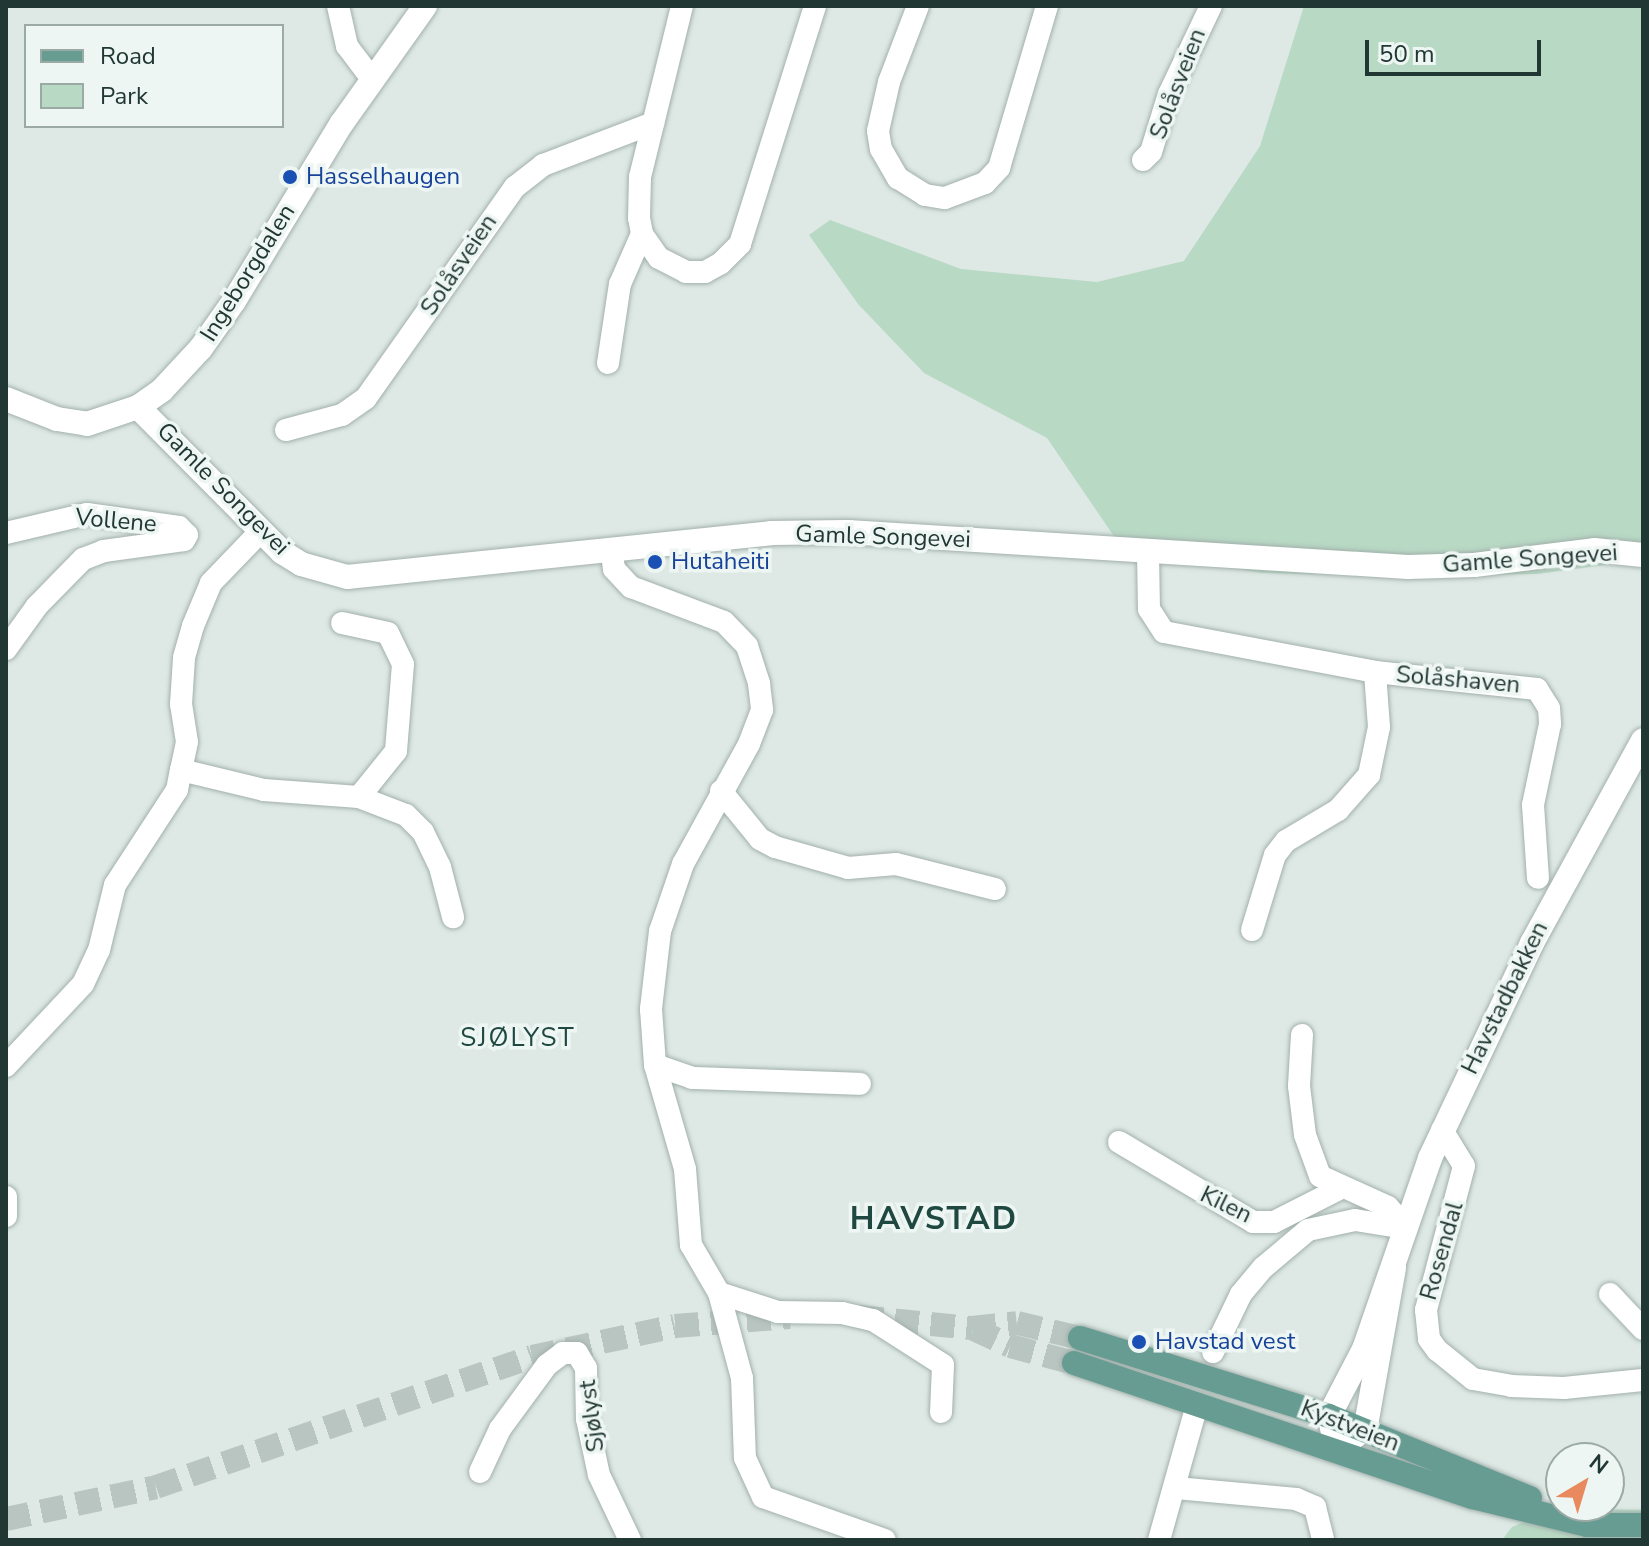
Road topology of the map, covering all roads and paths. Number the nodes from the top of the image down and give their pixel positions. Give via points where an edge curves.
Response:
1 (338, 6) edge
2 (425, 6) edge
3 (682, 6) edge
4 (815, 6) edge
5 (918, 6) edge
6 (1047, 6) edge
7 (1211, 6) edge
8 (371, 78) junction
9 (653, 123) junction
10 (1143, 160) dead end
11 (642, 234) junction
12 (608, 363) dead end
13 (6, 399) edge
14 (138, 407) junction
15 (286, 430) dead end
16 (260, 532) junction
17 (6, 533) edge
18 (612, 553) junction
19 (1148, 553) junction
20 (1643, 555) edge
21 (342, 623) dead end
22 (6, 649) edge
23 (1375, 672) junction
24 (1643, 740) edge
25 (181, 770) junction
26 (721, 791) junction
27 (359, 797) junction
28 (1538, 878) dead end
29 (995, 889) dead end
30 (453, 917) dead end
31 (1252, 930) dead end
32 (1302, 1035) dead end
33 (655, 1065) junction
34 (6, 1066) edge
35 (860, 1084) dead end
36 (1442, 1130) junction
37 (1119, 1142) dead end
38 (1339, 1189) junction
39 (6, 1197) edge
40 (6, 1216) edge
41 (1406, 1228) junction
42 (1394, 1268) junction
43 (719, 1293) junction
44 (1610, 1294) dead end
45 (1643, 1329) edge
46 (1080, 1338) tunnel mouth
47 (1213, 1352) dead end
48 (1074, 1363) tunnel mouth
49 (1643, 1380) edge
50 (941, 1412) dead end
51 (1195, 1412) dead end
52 (1329, 1416) junction
53 (1363, 1430) junction
54 (1337, 1450) junction
55 (480, 1472) dead end
56 (1176, 1488) junction
57 (1616, 1524) junction
58 (1643, 1525) edge
59 (630, 1540) edge
60 (885, 1540) edge
61 (1159, 1540) edge
62 (1323, 1540) edge

1 - 8 street via 347,46
2 - 8 main road, Ingeborgdalen
3 - 9 street
4 - 11 street via 740,244 705,272 686,272 659,258
5 - 6 street via 889,82 878,131 881,149 898,178 925,195 945,198 985,183 999,168
7 - 10 street, Solåsveien via 1169,94 1151,152
8 - 14 main road, Ingeborgdalen via 201,348
9 - 11 street via 640,177
9 - 15 street, Solåsveien via 543,165 515,187 366,398 342,415
11 - 12 street via 620,284
13 - 14 main road, Gamle Songevei via 57,419 87,424
14 - 16 main road, Gamle Songevei
16 - 18 main road, Gamle Songevei via 301,564 347,577
16 - 25 street via 211,583 193,626 184,658 181,704 187,742
17 - 22 street, Vollene via 87,514 179,527 187,535 184,540 83,559 37,606
18 - 19 main road, Gamle Songevei via 771,533 848,532
18 - 26 street via 620,579 724,622 747,646 762,710
19 - 20 main road, Gamle Songevei via 1408,567 1474,565 1594,550
19 - 23 street, Solåshaven via 1149,609 1164,632
21 - 27 street via 388,633 403,664 396,751
23 - 28 street, Solåshaven via 1462,684 1526,685 1544,695 1550,724 1533,805
23 - 31 street, Solåshaven via 1379,727 1369,775 1338,810 1286,841 1275,855
24 - 36 main road, Havstadbakken via 1532,943
25 - 27 street via 264,790
25 - 34 street via 177,790 115,885 94,965 70,1000
26 - 29 street via 760,839 775,847 848,868 896,864
26 - 33 street via 683,864 660,931 651,1009
27 - 30 street via 406,815 423,832 440,867
32 - 38 street via 1299,1086 1305,1135 1320,1176
33 - 35 street via 692,1078
33 - 43 street via 685,1169 691,1245
36 - 41 main road, Havstadbakken
36 - 49 street, Rosendal via 1464,1166 1426,1310 1429,1339 1437,1350 1473,1379 1511,1386 1564,1388
37 - 38 street, Kilen via 1253,1222 1274,1222
38 - 41 street via 1388,1207
39 - 40 street
41 - 42 main road, Havstadbakken
41 - 47 street via 1355,1220 1308,1230 1241,1294
42 - 52 main road, Havstadbakken via 1364,1349
42 - 53 main road, Havstadbakken via 1375,1393
43 - 50 street via 778,1312 842,1313 873,1320 943,1365
43 - 60 street via 738,1363 745,1458 763,1497
44 - 45 street
46 - 52 main road, Kystveien
48 - 54 main road, Kystveien
51 - 56 street
52 - 53 main road, Kystveien
52 - 54 main road
53 - 54 main road
53 - 57 main road, Kystveien via 1481,1480
54 - 57 main road, Kystveien via 1473,1497 1587,1525
55 - 59 street, Sjølyst via 500,1429 547,1365 563,1353 577,1353 586,1368 587,1419 599,1475
56 - 61 street
56 - 62 street via 1296,1499 1317,1510
57 - 58 main road, Kystveien

